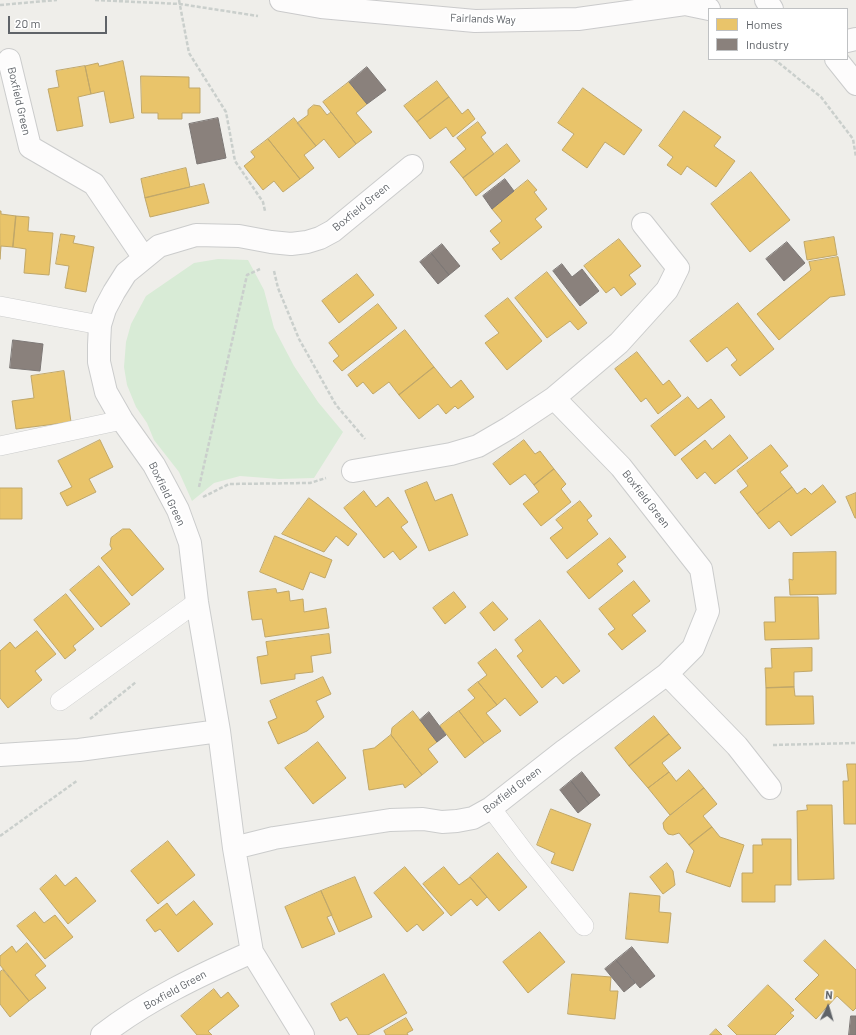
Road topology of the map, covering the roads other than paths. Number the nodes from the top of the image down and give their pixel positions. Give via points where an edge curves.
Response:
1 (281, 0) edge
2 (689, 2) edge
3 (708, 9) edge
4 (9, 60) dead end
5 (837, 60) edge
6 (856, 84) edge
7 (412, 166) dead end
8 (643, 224) dead end
9 (144, 258) junction
10 (0, 306) edge
11 (100, 325) junction
12 (554, 398) junction
13 (122, 420) junction
14 (0, 446) edge
15 (353, 471) road end
16 (197, 602) junction
17 (668, 674) junction
18 (60, 701) dead end
19 (219, 731) junction
20 (0, 755) edge
21 (770, 788) dead end
22 (491, 808) junction
23 (234, 848) junction
24 (584, 926) dead end
25 (252, 952) junction
26 (102, 1035) edge
27 (303, 1035) edge

1 - 2 street, Fairlands Way via 321,7 475,21 578,19
2 - 3 street, Fairlands Way
4 - 9 street, Boxfield Green via 30,147 94,184
5 - 6 street
7 - 9 street, Boxfield Green via 333,231 320,238 291,244 239,236 196,235 159,246
8 - 12 street via 678,268 667,290 619,343
9 - 11 street, Boxfield Green via 126,273 105,309
10 - 11 lane
11 - 13 street, Boxfield Green via 99,362 102,376 106,392
12 - 15 street via 478,446 451,454
12 - 17 street, Boxfield Green via 621,467 701,569 708,612 693,648
13 - 14 lane
13 - 16 street, Boxfield Green via 187,506
16 - 18 lane
16 - 19 street, Boxfield Green
17 - 21 street via 736,746
17 - 22 street, Boxfield Green
19 - 20 street via 79,750
19 - 23 street, Boxfield Green
22 - 23 street, Boxfield Green via 473,818 457,821 390,820 274,838
22 - 24 lane
23 - 25 street, Boxfield Green
25 - 26 street, Boxfield Green via 192,979 117,1023
25 - 27 street, Boxfield Green

